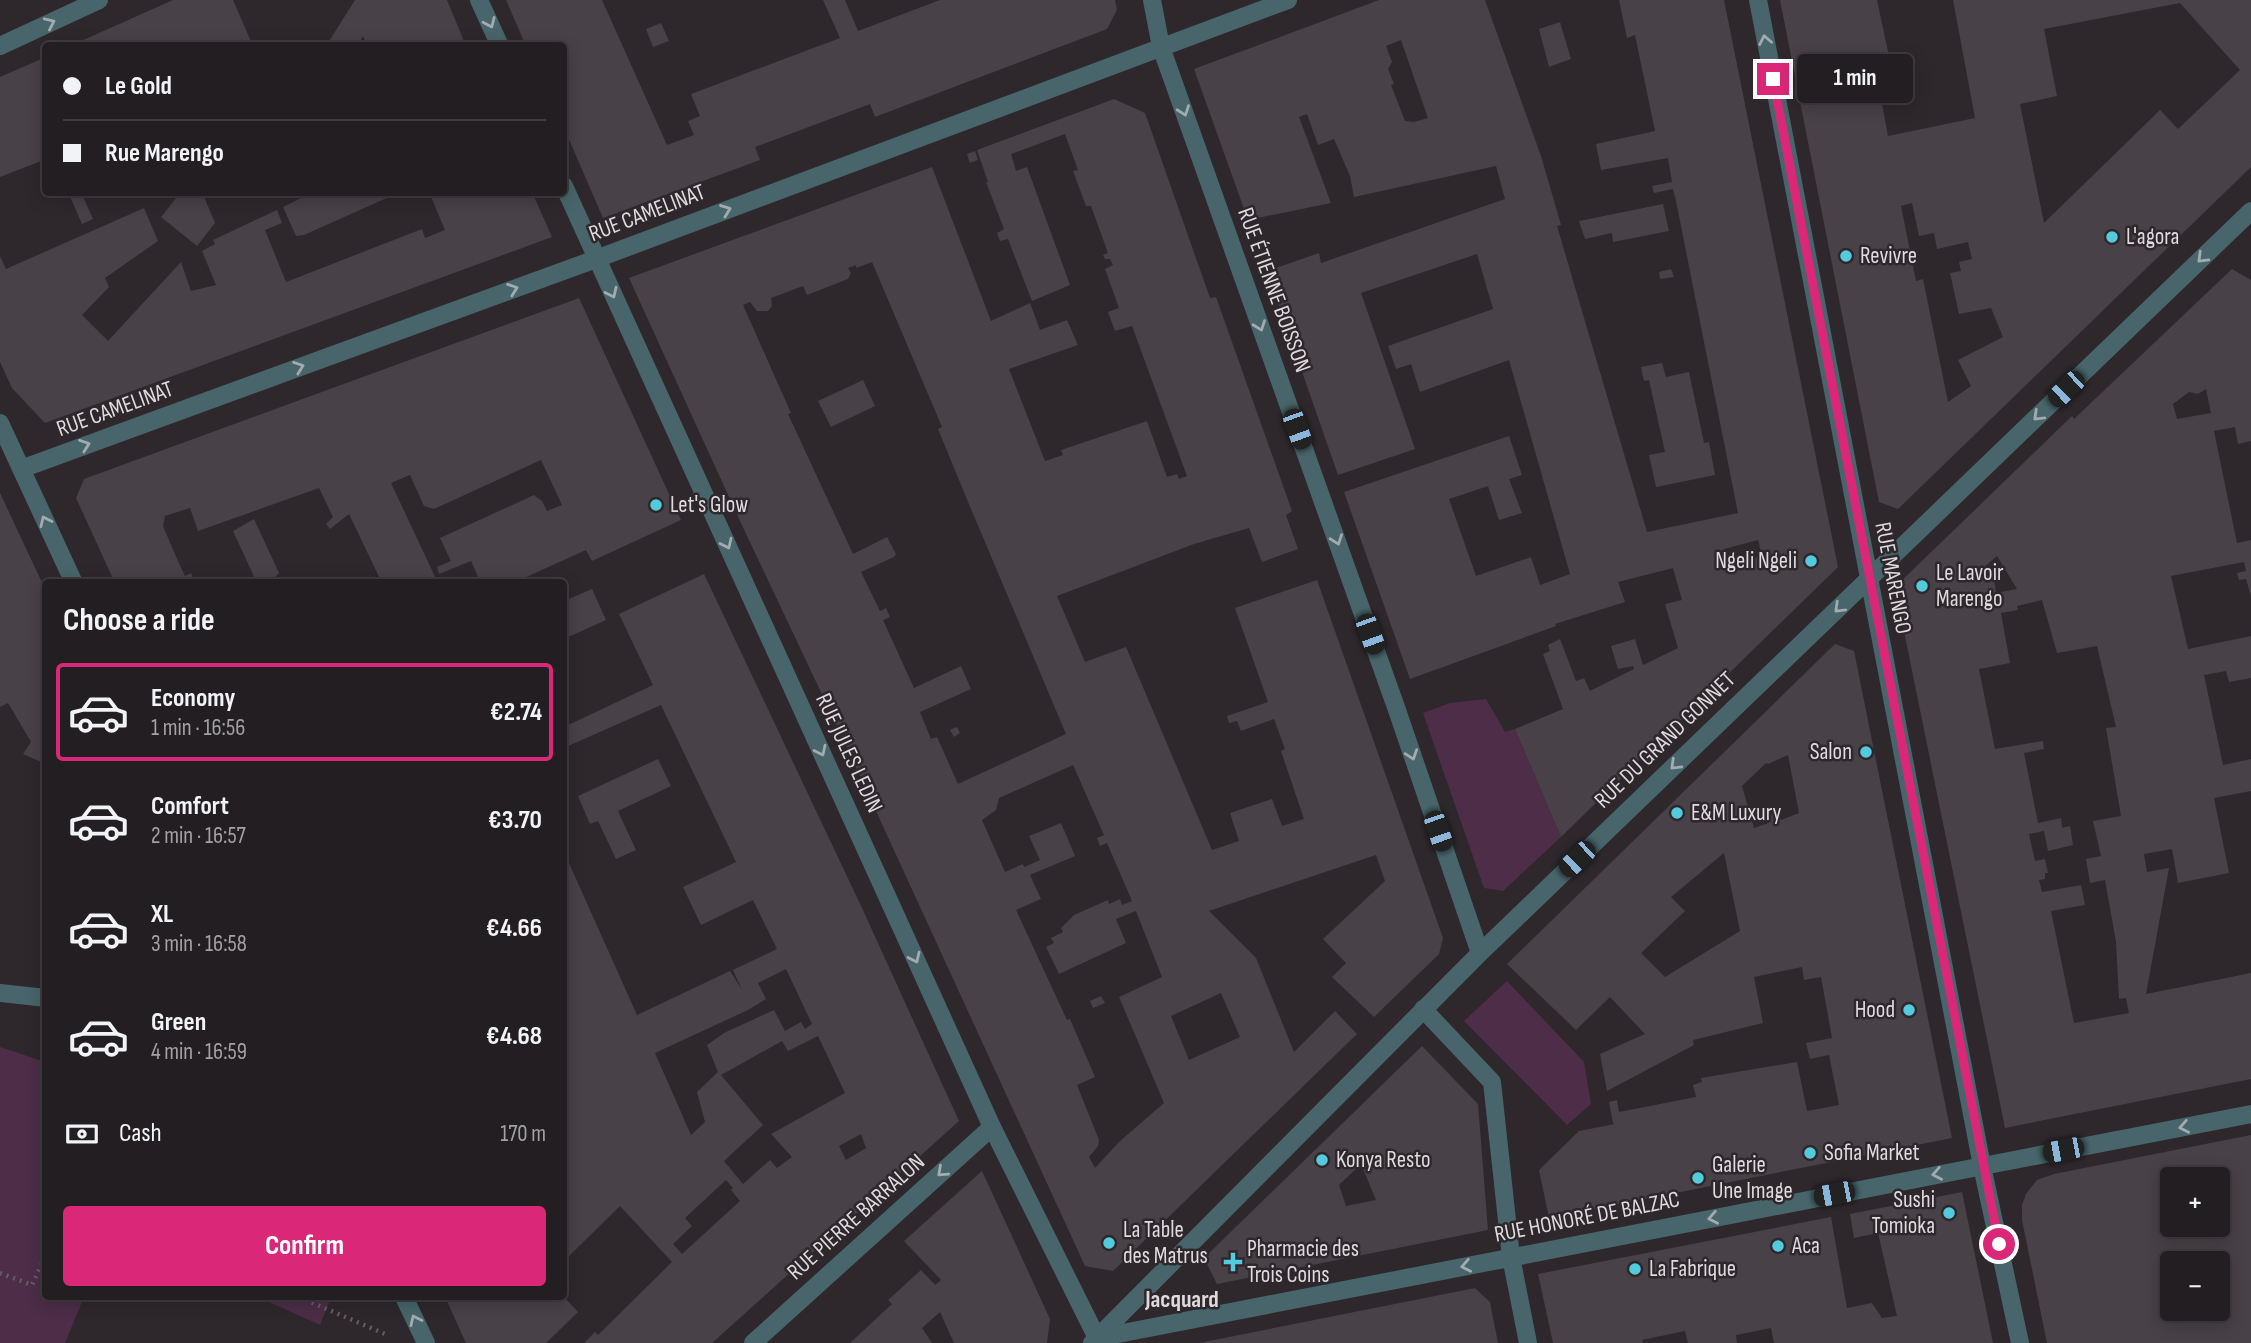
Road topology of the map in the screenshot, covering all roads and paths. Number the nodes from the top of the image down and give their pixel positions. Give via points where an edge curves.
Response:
1 (99, 0) edge
2 (480, 0) edge
3 (1152, 0) edge
4 (1288, 0) edge
5 (1758, 0) edge
6 (498, 42) edge
7 (0, 46) edge
8 (1161, 47) junction
9 (567, 193) edge
10 (2251, 211) edge
11 (596, 259) junction
12 (0, 423) edge
13 (21, 469) junction
14 (72, 579) edge
15 (1868, 579) junction
16 (1479, 953) junction
17 (0, 993) edge
18 (42, 998) edge
19 (1423, 1009) junction
20 (2251, 1114) edge
21 (992, 1127) junction
22 (1982, 1166) junction
23 (1511, 1257) junction
24 (42, 1264) edge
25 (0, 1273) edge
26 (306, 1300) edge
27 (405, 1300) edge
28 (394, 1338) dead end
29 (1095, 1341) edge
30 (426, 1343) edge
31 (753, 1343) edge
32 (1528, 1343) edge
33 (2020, 1343) edge

7 -> 1 street
2 -> 6 street
3 - 8 street, RUE ÉTIENNE BOISSON
4 - 8 street, RUE CAMELINAT
15 -> 5 street, RUE MARENGO
11 -> 8 street, RUE CAMELINAT
8 -> 16 street, RUE ÉTIENNE BOISSON
9 - 11 street, RUE JULES LEDIN
10 -> 15 street, RUE DU GRAND GONNET
13 -> 11 street, RUE CAMELINAT
11 -> 21 street, RUE JULES LEDIN
12 - 13 street
14 -> 13 street
15 -> 16 street, RUE DU GRAND GONNET
15 - 22 street, RUE MARENGO
16 - 19 street, RUE DU GRAND GONNET
17 - 18 street
19 - 23 street via 1492,1082
19 - 29 street, RUE DU GRAND GONNET
20 -> 22 street, RUE HONORÉ DE BALZAC
21 - 29 street, RUE JULES LEDIN
21 -> 31 street, RUE PIERRE BARRALON
22 -> 23 street, RUE HONORÉ DE BALZAC
22 - 33 street, RUE MARENGO
23 -> 29 street, RUE HONORÉ DE BALZAC
23 - 32 street
24 - 25 path via 32,1286
26 - 28 path
30 -> 27 street

